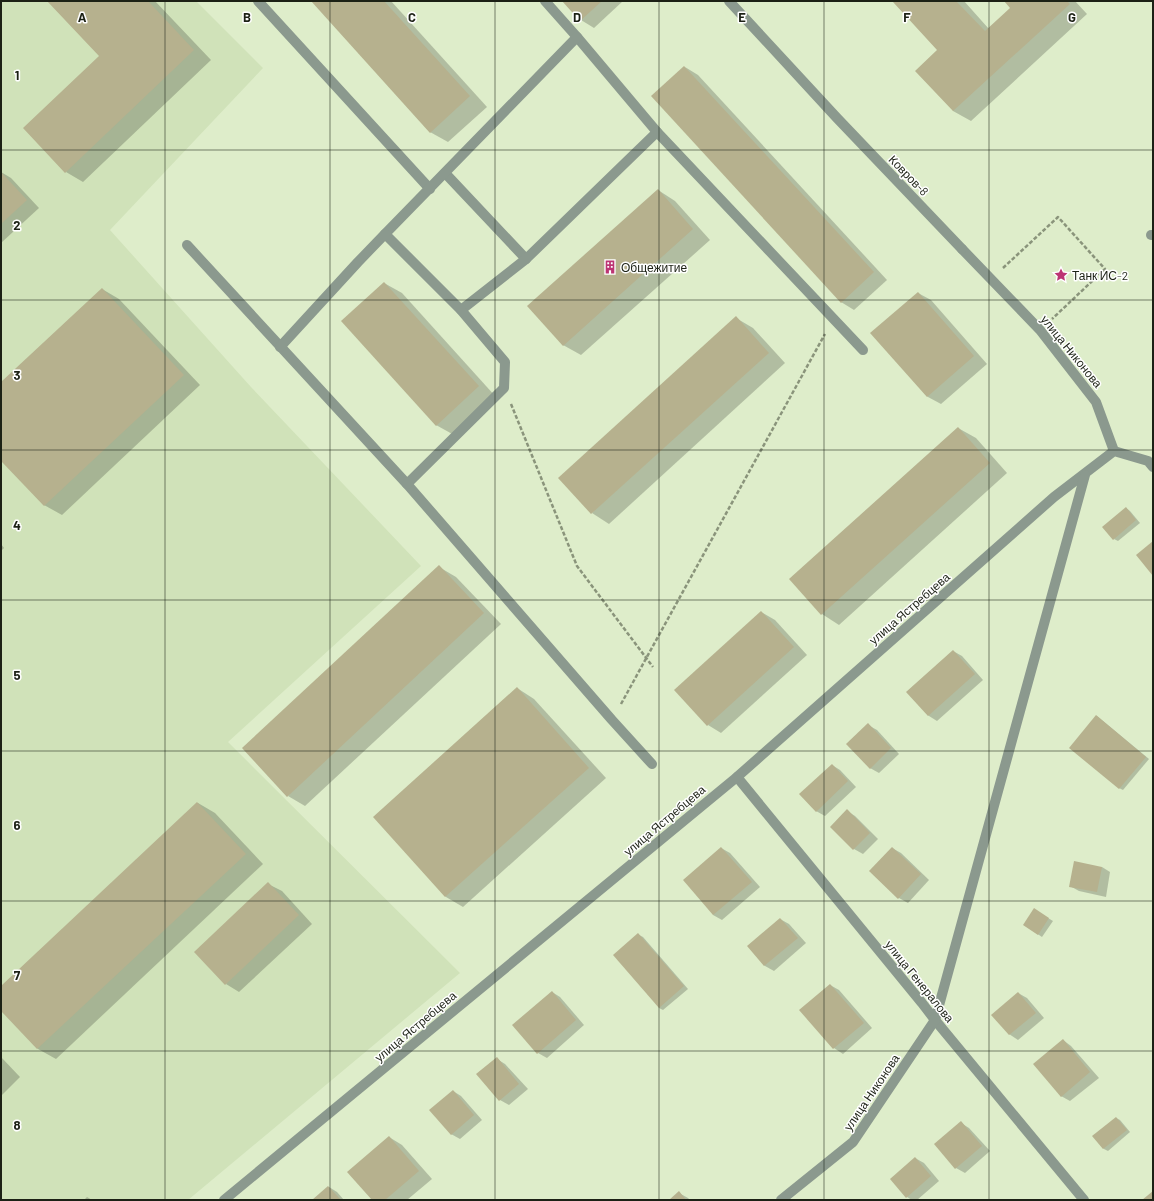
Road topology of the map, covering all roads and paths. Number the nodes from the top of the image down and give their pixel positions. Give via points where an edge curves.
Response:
1 (258, 1) edge
2 (544, 1) edge
3 (729, 1) edge
4 (577, 37) junction
5 (657, 132) junction
6 (445, 173) junction
7 (430, 189) junction
8 (385, 234) junction
9 (186, 245) dead end
10 (526, 259) junction
11 (991, 279) junction
12 (461, 310) junction
13 (834, 318) junction
14 (1040, 330) junction
15 (280, 347) junction
16 (863, 350) dead end
17 (504, 388) junction
18 (1114, 451) junction
19 (1153, 467) edge
20 (1085, 475) junction
21 (407, 484) junction
22 (646, 658) junction
23 (653, 667) dead end
24 (612, 720) junction
25 (652, 764) dead end
26 (737, 777) junction
27 (935, 1020) junction
28 (224, 1200) edge
29 (781, 1200) edge
30 (1084, 1200) edge

1 - 7 street
2 - 4 street
3 - 11 street, Ковров-8
4 - 5 street
4 - 6 street
5 - 10 street
5 - 13 street
6 - 7 street
6 - 10 street
7 - 8 street
8 - 12 street
8 - 15 street
9 - 15 street
10 - 12 street
11 - 14 street, улица Никонова
11 - 14 path via 1058,218 1105,269
12 - 17 street via 505,362
13 - 16 street
13 - 22 path
14 - 18 street, улица Никонова via 1096,402
15 - 21 street
17 - 21 street
17 - 22 path via 577,566
18 - 19 street via 1148,461
18 - 20 street, улица Ястребцева
20 - 26 street, улица Ястребцева via 1054,497
20 - 27 street, улица Никонова
21 - 24 street
22 - 23 path
22 - 24 path
24 - 25 street
26 - 27 street, улица Генералова
26 - 28 street, улица Ястребцева
27 - 29 street, улица Никонова via 853,1142
27 - 30 street, улица Генералова

